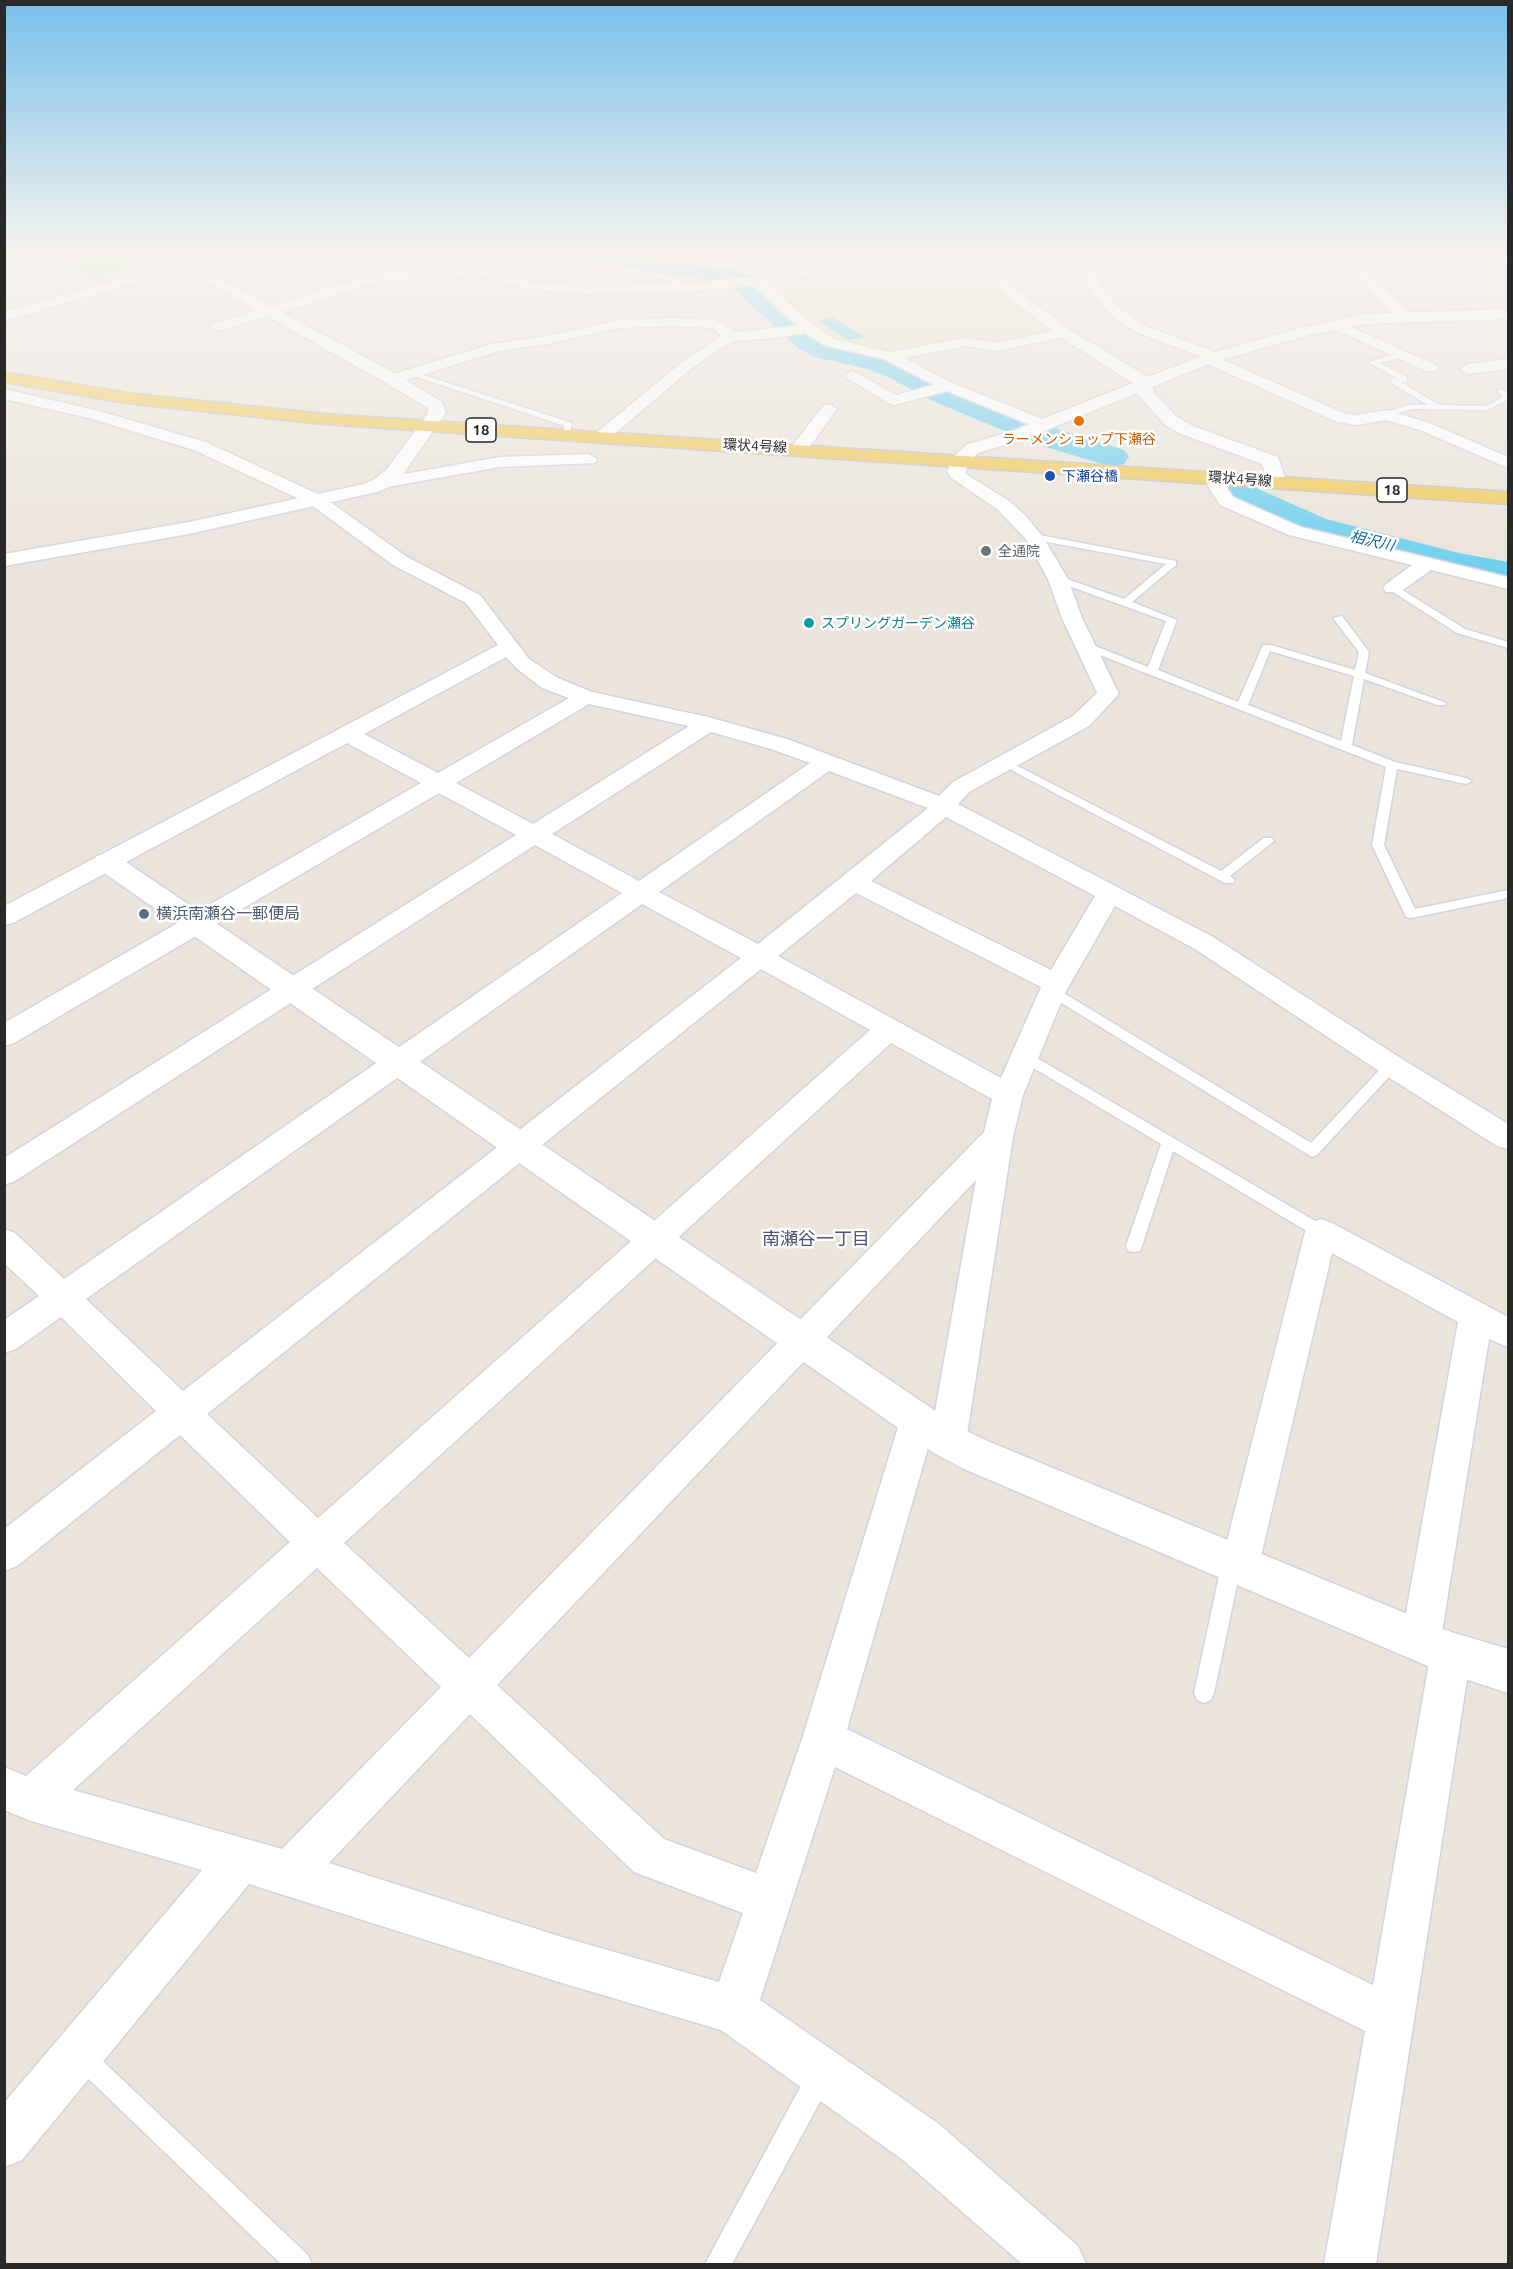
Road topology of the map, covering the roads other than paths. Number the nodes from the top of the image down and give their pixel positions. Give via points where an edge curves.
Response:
1 (357, 360) edge
2 (454, 360) edge
3 (695, 360) edge
4 (894, 360) edge
5 (1109, 360) edge
6 (1207, 360) edge
7 (1216, 360) edge
8 (1381, 360) edge
9 (1413, 360) edge
10 (1509, 364) edge
11 (1431, 368) dead end
12 (1468, 369) dead end
13 (411, 372) junction
14 (852, 376) dead end
15 (4, 377) edge
16 (392, 379) junction
17 (1144, 385) junction
18 (1501, 391) dead end
19 (937, 392) junction
20 (4, 394) edge
21 (126, 398) junction
22 (1439, 407) junction
23 (829, 409) dead end
24 (93, 414) junction
25 (1387, 415) junction
26 (997, 424) dead end
27 (430, 426) junction
28 (1032, 430) junction
29 (565, 436) junction
30 (600, 438) junction
31 (799, 449) junction
32 (589, 459) dead end
33 (959, 460) junction
34 (1509, 464) edge
35 (1211, 477) junction
36 (1276, 482) junction
37 (382, 483) junction
38 (1509, 498) edge
39 (316, 500) junction
40 (1034, 537) junction
41 (4, 560) edge
42 (1428, 563) junction
43 (1058, 579) junction
44 (1509, 583) edge
45 (1393, 588) joint
46 (1127, 602) junction
47 (1338, 618) dead end
48 (1509, 645) edge
49 (1086, 646) junction
50 (509, 647) junction
51 (1152, 671) junction
52 (1359, 674) junction
53 (586, 697) junction
54 (1441, 703) dead end
55 (1242, 706) junction
56 (708, 724) junction
57 (348, 734) junction
58 (1346, 747) junction
59 (827, 762) junction
60 (1006, 763) junction
61 (1392, 765) junction
62 (1467, 781) dead end
63 (440, 782) junction
64 (944, 806) junction
65 (534, 834) junction
66 (1268, 841) dead end
67 (107, 862) junction
68 (854, 882) junction
69 (641, 892) junction
70 (1109, 894) junction
71 (1509, 894) edge
72 (4, 917) edge
73 (197, 924) junction
74 (760, 957) junction
75 (1054, 987) junction
76 (292, 990) junction
77 (890, 1028) junction
78 (4, 1036) edge
79 (1025, 1056) junction
80 (398, 1063) junction
81 (1392, 1066) junction
82 (1008, 1095) junction
83 (998, 1137) junction
84 (1509, 1138) edge
85 (1169, 1141) junction
86 (519, 1147) junction
87 (4, 1173) edge
88 (1321, 1232) junction
89 (655, 1239) junction
90 (4, 1242) edge
91 (1134, 1246) dead end
92 (63, 1298) junction
93 (1476, 1315) junction
94 (1509, 1333) edge
95 (4, 1339) edge
96 (802, 1340) junction
97 (182, 1413) junction
98 (933, 1431) junction
99 (317, 1543) junction
100 (4, 1553) edge
101 (1236, 1564) junction
102 (1436, 1647) junction
103 (1509, 1671) edge
104 (469, 1686) junction
105 (1204, 1693) dead end
106 (823, 1739) junction
107 (18, 1794) edge
108 (240, 1860) junction
109 (289, 1873) junction
110 (769, 1900) junction
111 (733, 2010) junction
112 (1391, 2019) junction
113 (79, 2055) junction
114 (821, 2072) junction
115 (4, 2142) edge
116 (299, 2265) edge
117 (718, 2265) edge
118 (1060, 2265) edge
119 (1350, 2265) edge

1 - 16 street
2 - 13 street
3 - 30 street
4 - 19 street
5 - 17 street via 1140,378
6 - 17 street
7 - 25 street via 1343,419
8 - 22 lane via 1372,362 1404,380 1394,381
9 - 11 street
10 - 12 street
13 - 16 street
13 - 29 lane via 569,425
14 - 19 street via 894,400
15 - 21 main road, 環状4号線 / 18
16 - 27 street via 436,406
17 - 28 street
17 - 36 street via 1147,396 1171,421 1271,461
18 - 22 lane via 1508,397 1487,408
19 - 28 street
20 - 24 street
21 - 24 street
21 - 27 main road, 環状4号線 / 18 via 277,415
22 - 25 lane via 1411,407
23 - 31 street
24 - 39 street via 200,446
25 - 34 street via 1426,427
26 - 28 street
27 - 29 main road, 環状4号線 / 18
27 - 37 street
28 - 33 street via 972,450
29 - 30 main road, 環状4号線 / 18
30 - 31 main road, 環状4号線 / 18
31 - 33 main road, 環状4号線 / 18
32 - 37 street via 500,462
33 - 35 main road, 環状4号線 / 18
33 - 40 street via 959,477 1004,505
35 - 36 main road, 環状4号線 / 18
35 - 42 street via 1226,501 1287,527
36 - 38 main road, 環状4号線 / 18
37 - 39 street
39 - 41 street via 189,528
39 - 50 street via 400,561 473,599
40 - 43 street
40 - 46 lane via 1173,562
42 - 44 street
42 - 45 street
43 - 46 lane
43 - 49 street
45 - 48 lane via 1461,631
46 - 51 lane via 1172,620
47 - 52 lane via 1364,652
49 - 51 lane
49 - 60 street via 1108,694 1081,721
50 - 53 street via 522,663 550,683
50 - 57 street
51 - 55 lane
52 - 54 lane
52 - 55 lane via 1267,647
52 - 58 lane
53 - 56 street
53 - 63 street
55 - 58 lane
56 - 59 street
56 - 65 street
57 - 63 street
57 - 67 street
58 - 61 lane
59 - 64 street
59 - 69 street
60 - 64 street via 961,787
60 - 66 lane via 1225,878
61 - 62 lane
61 - 71 lane via 1378,845 1411,914
63 - 65 street
63 - 73 street
64 - 68 street
64 - 70 street
65 - 69 street
65 - 76 street
67 - 72 street
67 - 73 street
68 - 74 street
68 - 75 street
69 - 74 street
69 - 80 street
70 - 75 street
70 - 81 street via 1204,943
73 - 76 street
73 - 78 street
74 - 77 street
74 - 86 street
75 - 79 street
75 - 81 lane via 1312,1150
76 - 80 street
76 - 87 street
77 - 82 street
77 - 89 street
79 - 82 street
79 - 85 lane
80 - 86 street
80 - 92 street
81 - 84 street
82 - 83 street
83 - 96 street
83 - 98 street
85 - 88 lane
85 - 91 lane
86 - 89 street
86 - 97 street
88 - 93 street
88 - 101 street
89 - 96 street
89 - 99 street
90 - 92 street
92 - 95 street
92 - 97 street
93 - 94 street
93 - 102 street
96 - 98 street
96 - 104 street
97 - 99 street
97 - 100 street
98 - 101 street via 978,1456
98 - 106 street
99 - 104 street
99 - 107 street
101 - 102 street
101 - 105 lane
102 - 103 street
102 - 112 street
104 - 109 street
104 - 110 street via 650,1856
106 - 110 street
106 - 112 street
107 - 108 street
108 - 109 street
108 - 113 street
109 - 111 street
110 - 111 street
111 - 114 street
112 - 119 street
113 - 115 street
113 - 116 lane
114 - 117 lane
114 - 118 street via 921,2142

